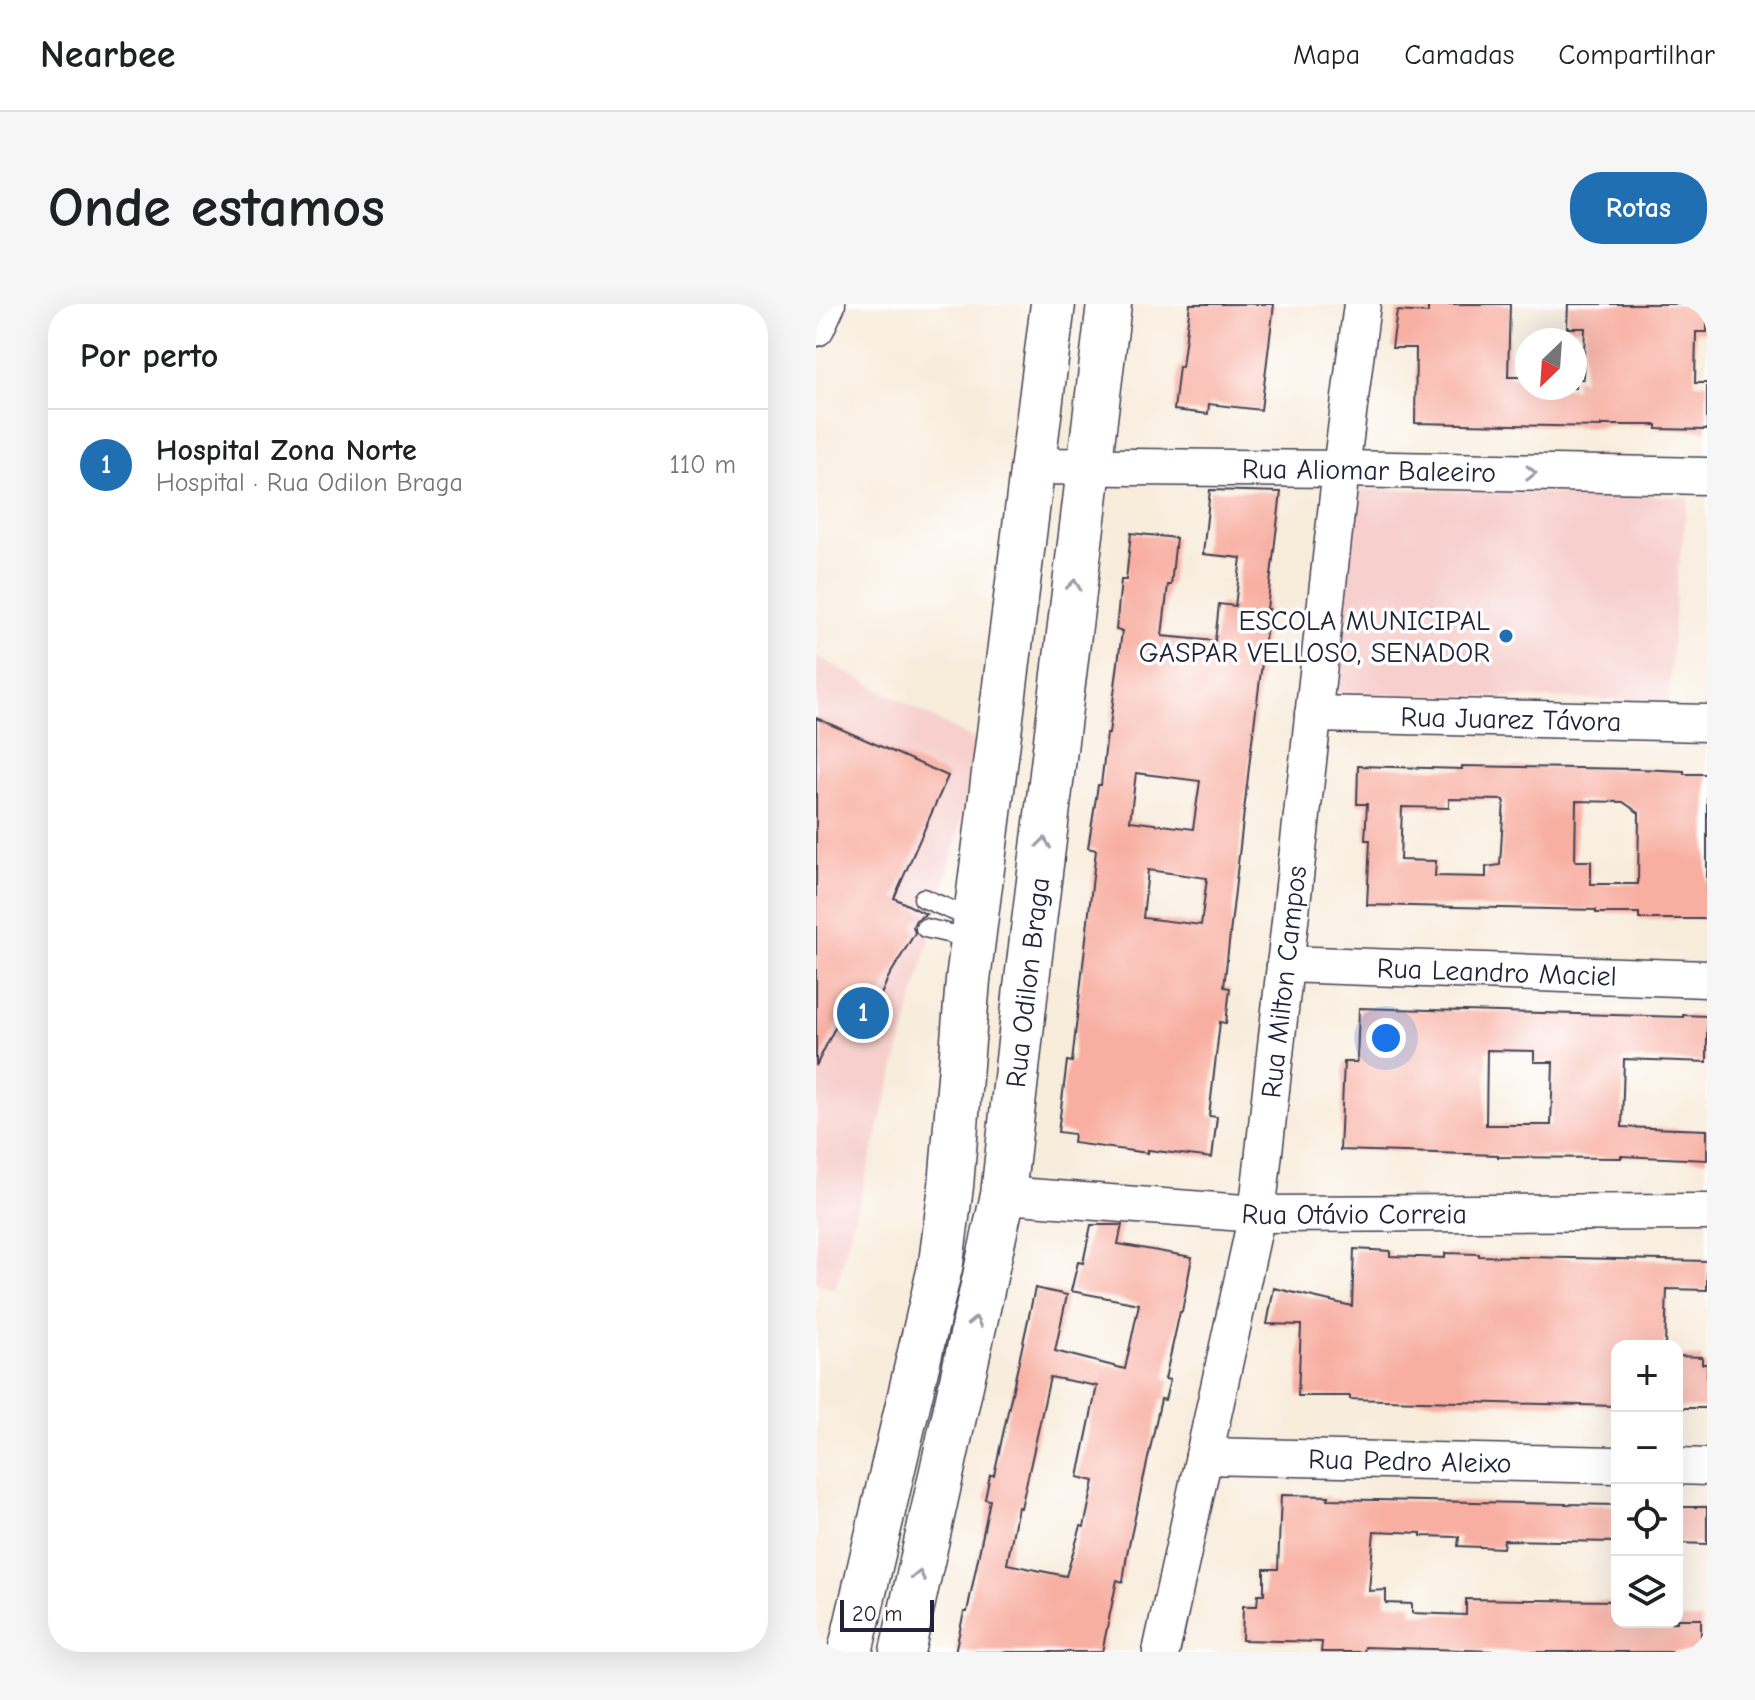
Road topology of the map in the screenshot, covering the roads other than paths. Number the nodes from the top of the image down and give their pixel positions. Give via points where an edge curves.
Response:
1 (827, 304) edge
2 (1053, 304) edge
3 (1109, 304) edge
4 (1362, 304) edge
5 (816, 328) edge
6 (1033, 466) junction
7 (1089, 466) junction
8 (1341, 469) junction
9 (1707, 476) edge
10 (1313, 714) junction
11 (1707, 723) edge
12 (923, 898) dead end
13 (925, 928) dead end
14 (974, 929) junction
15 (1285, 964) junction
16 (1707, 979) edge
17 (1003, 1195) junction
18 (1707, 1212) edge
19 (1257, 1214) junction
20 (1204, 1456) junction
21 (1611, 1465) edge
22 (1683, 1466) edge
23 (1707, 1467) edge
24 (850, 1652) edge
25 (902, 1652) edge
26 (1161, 1652) edge

1 - 5 street
2 - 6 street, Rua Odilon Braga
3 - 7 street, Rua Odilon Braga
4 - 8 street, Rua Milton Campos
6 - 7 street, Rua Aliomar Baleeiro
6 - 14 street, Rua Odilon Braga
7 - 8 street, Rua Aliomar Baleeiro
17 -> 7 street, Rua Odilon Braga
8 -> 9 street, Rua Aliomar Baleeiro
8 - 10 street, Rua Milton Campos
10 - 11 street, Rua Juarez Távora
10 - 15 street, Rua Milton Campos
12 - 14 lane
13 - 14 lane
14 - 24 street, Rua Odilon Braga via 941,1263
15 - 16 street, Rua Leandro Maciel
15 - 19 street, Rua Milton Campos
17 - 19 street, Rua Otávio Correia
25 -> 17 street, Rua Odilon Braga
18 - 19 street, Rua Otávio Correia
19 - 20 street, Rua Milton Campos
20 - 21 street, Rua Pedro Aleixo
20 - 26 street, Rua Milton Campos
22 - 23 street

